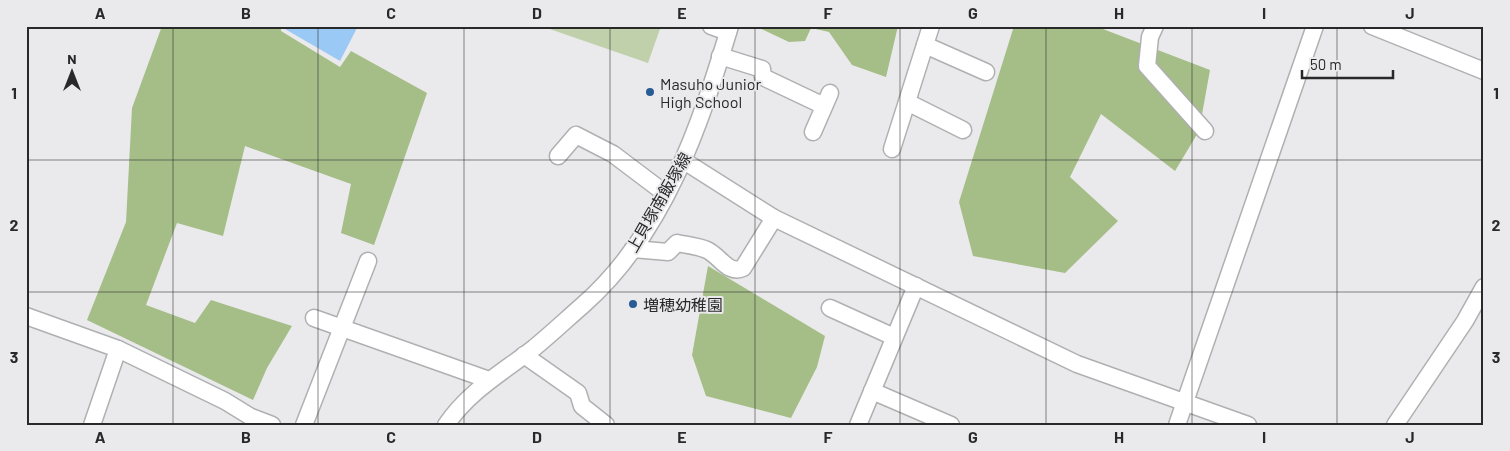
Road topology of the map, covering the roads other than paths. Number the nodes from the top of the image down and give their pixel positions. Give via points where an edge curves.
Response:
1 (710, 26) edge
2 (931, 26) edge
3 (1155, 26) edge
4 (1315, 26) edge
5 (1372, 26) edge
6 (729, 29) edge
7 (925, 45) junction
8 (720, 56) junction
9 (1484, 71) edge
10 (986, 72) dead end
11 (907, 102) junction
12 (963, 130) dead end
13 (1205, 131) dead end
14 (813, 132) dead end
15 (892, 149) dead end
16 (558, 156) dead end
17 (684, 160) junction
18 (666, 194) junction
19 (774, 218) junction
20 (633, 249) junction
21 (368, 261) dead end
22 (916, 286) junction
23 (1484, 287) edge
24 (830, 308) dead end
25 (26, 316) edge
26 (314, 318) dead end
27 (342, 327) junction
28 (894, 337) junction
29 (118, 349) junction
30 (524, 355) junction
31 (490, 380) junction
32 (872, 391) junction
33 (1185, 404) junction
34 (249, 421) edge
35 (947, 424) edge
36 (92, 425) edge
37 (272, 425) edge
38 (304, 425) edge
39 (446, 425) edge
40 (606, 425) edge
41 (858, 425) edge
42 (1177, 425) edge
43 (1248, 425) edge
44 (1395, 425) edge

1 - 6 street
2 - 7 street
3 - 13 street via 1150,36 1147,66
4 - 33 street
5 - 9 street
6 - 8 street, 上貝塚南飯塚線
7 - 10 street
7 - 11 street
8 - 14 street via 762,69 763,77 827,100
8 - 17 street, 上貝塚南飯塚線
11 - 12 street
11 - 15 street
16 - 18 street via 576,135 613,154
17 - 18 street, 上貝塚南飯塚線
17 - 19 street
18 - 20 street, 上貝塚南飯塚線
19 - 20 street via 740,270 732,270 708,250 676,243 668,252
19 - 22 street
20 - 30 street, 上貝塚南飯塚線 via 586,303
21 - 27 street
22 - 28 street
22 - 33 street via 1077,364
23 - 44 street
24 - 28 street
25 - 29 street
26 - 27 street
27 - 31 street
27 - 38 street
28 - 32 street
29 - 34 street via 225,401
29 - 36 street
30 - 31 street, 上貝塚南飯塚線
30 - 40 street via 578,392 582,406
31 - 39 street, 上貝塚南飯塚線 via 458,408
32 - 35 street
32 - 41 street
33 - 42 street
33 - 43 street
34 - 37 street

